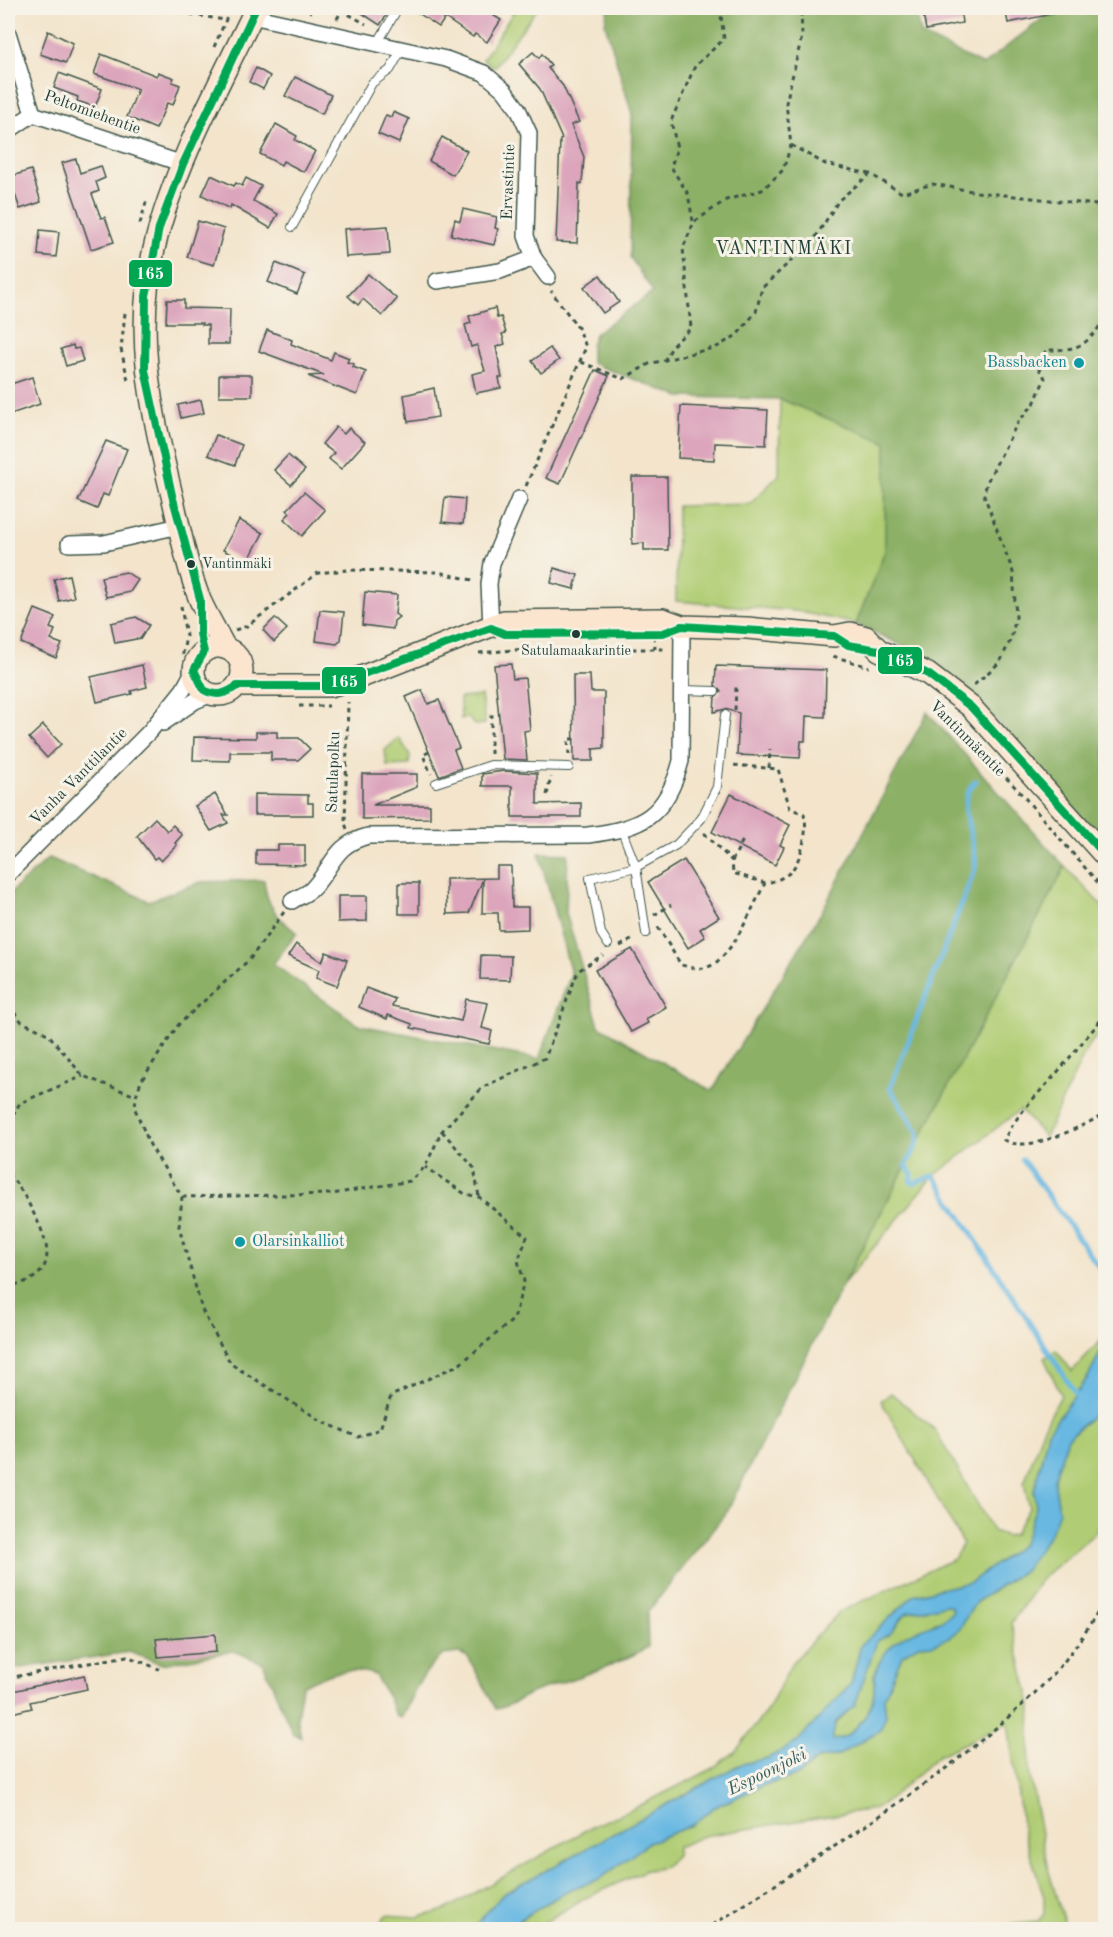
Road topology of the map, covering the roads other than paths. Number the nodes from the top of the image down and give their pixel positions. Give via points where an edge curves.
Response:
1 (398, 8) edge
2 (254, 12) edge
3 (8, 33) edge
4 (380, 39) junction
5 (402, 49) junction
6 (33, 114) junction
7 (8, 131) edge
8 (183, 164) junction
9 (292, 227) dead end
10 (529, 260) junction
11 (437, 281) dead end
12 (550, 284) road end
13 (519, 499) road end
14 (179, 526) junction
15 (69, 544) dead end
16 (682, 626) junction
17 (491, 628) junction
18 (204, 645) junction
19 (240, 676) junction
20 (682, 690) junction
21 (715, 691) dead end
22 (212, 694) junction
23 (725, 715) dead end
24 (150, 731) junction
25 (569, 767) road end
26 (436, 783) road end
27 (622, 831) junction
28 (1106, 857) edge
29 (636, 867) junction
30 (8, 874) edge
31 (292, 901) road end
32 (646, 933) road end
33 (608, 948) road end

1 - 4 lane
2 - 4 street, Ervastintie
2 - 8 street
3 - 6 street, Peltomiehentie
4 - 5 street, Ervastintie
5 - 9 lane via 390,70 372,83
5 - 10 street, Ervastintie via 446,58 484,72 518,109 529,133
6 - 7 street
6 - 8 street, Peltomiehentie
8 - 14 street via 154,245 144,318 145,370
10 - 11 street via 500,271
10 - 12 street, Ervastintie
13 - 17 street via 492,562
14 - 15 street via 104,543
14 - 18 street via 200,599
16 - 17 street, Vantinmäentie via 663,633 505,634
16 - 20 street
16 - 28 street, Vantinmäentie via 747,628 831,645 850,633 866,637 875,659 928,674 960,698
17 - 19 street via 361,677 297,696
18 - 19 street via 236,655
18 - 22 street via 199,685
18 - 24 street, Vanha Vanttilantie via 183,690
19 - 22 street via 226,694
20 - 21 lane
20 - 27 street via 681,761 676,782 651,817
22 - 24 street, Vanha Vanttilantie
23 - 29 lane via 717,787 696,825 676,845
24 - 30 street, Vanha Vanttilantie
25 - 26 lane via 491,765
27 - 29 lane
27 - 31 street via 588,836 368,836 351,841 338,852 311,890
29 - 32 lane
29 - 33 lane via 590,878 601,933

